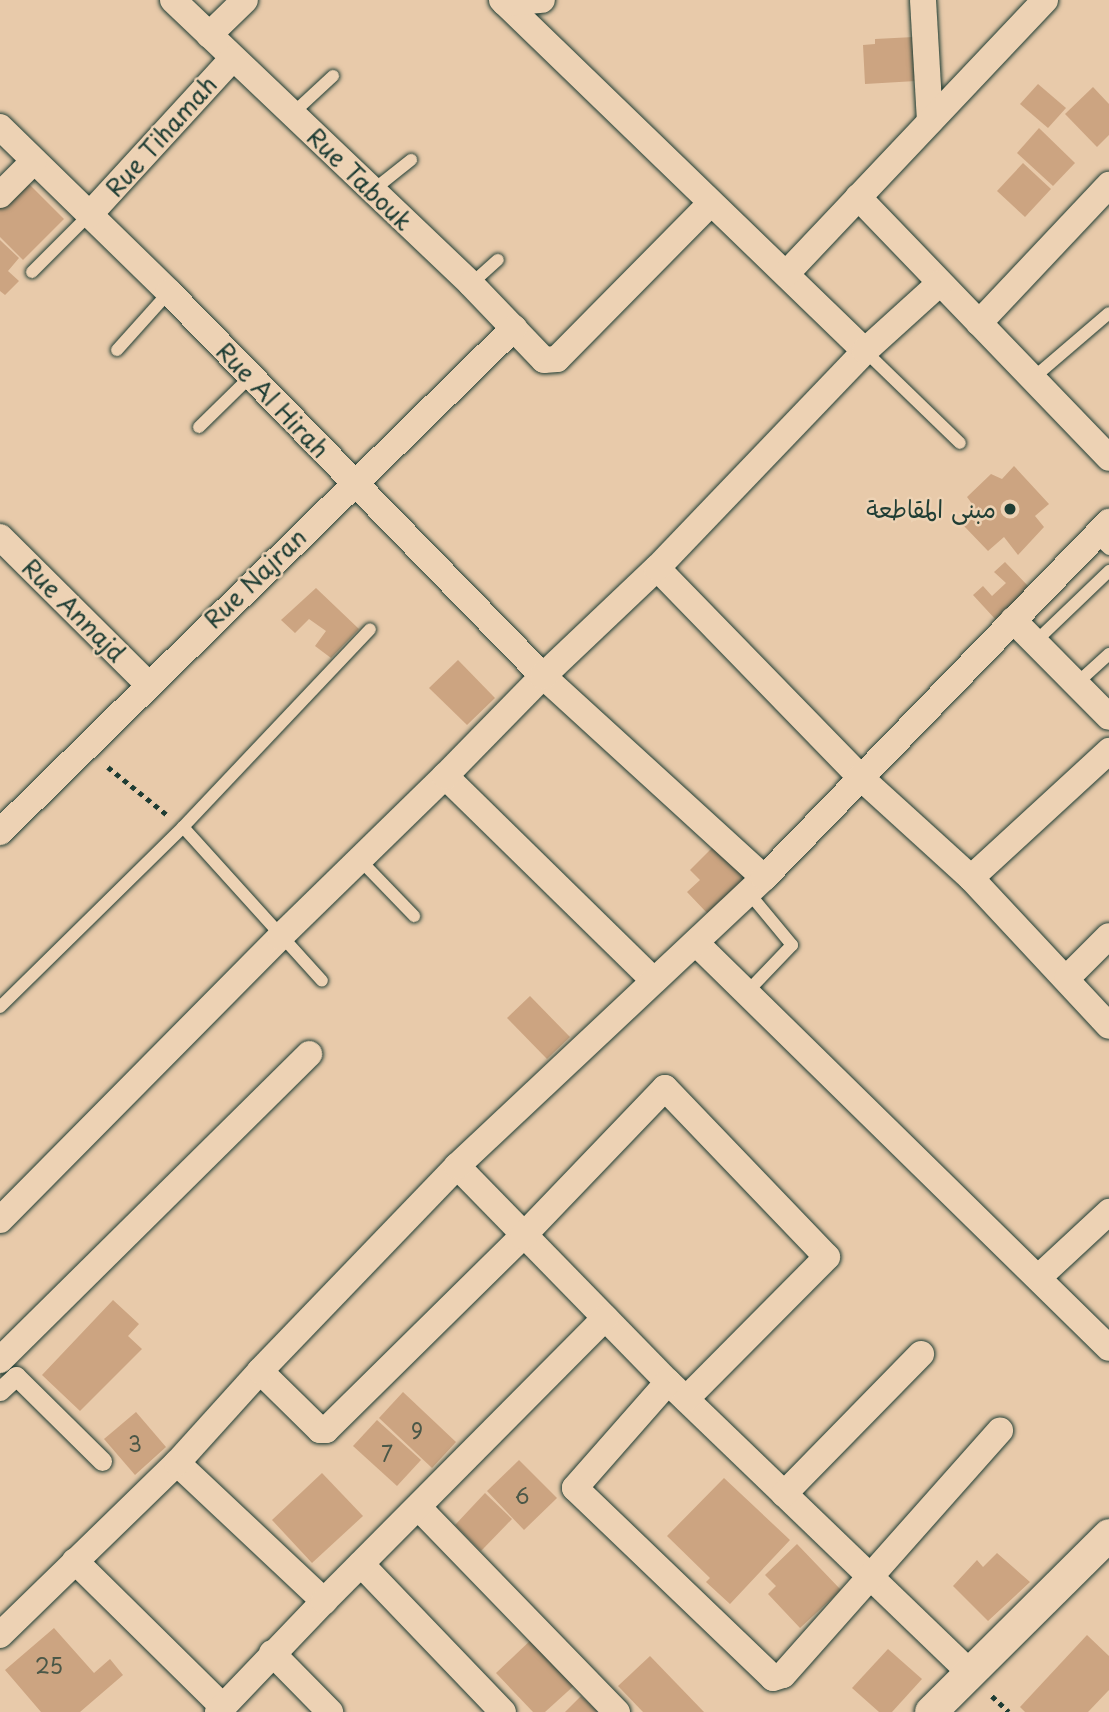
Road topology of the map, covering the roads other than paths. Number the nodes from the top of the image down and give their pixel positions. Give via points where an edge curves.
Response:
1 (173, 0) edge
2 (245, 0) edge
3 (542, 0) edge
4 (922, 0) edge
5 (1045, 0) edge
6 (503, 2) edge
7 (209, 35) junction
8 (232, 59) junction
9 (333, 76) dead end
10 (292, 115) junction
11 (930, 121) junction
12 (0, 127) edge
13 (411, 160) dead end
14 (34, 161) junction
15 (1109, 185) edge
16 (372, 191) junction
17 (0, 195) edge
18 (858, 197) junction
19 (710, 204) junction
20 (90, 214) junction
21 (498, 260) dead end
22 (32, 272) dead end
23 (786, 274) junction
24 (940, 283) junction
25 (471, 284) junction
26 (169, 292) junction
27 (1109, 313) edge
28 (979, 323) junction
29 (514, 328) junction
30 (117, 350) dead end
31 (865, 351) junction
32 (251, 376) junction
33 (1032, 379) junction
34 (199, 427) dead end
35 (1104, 442) edge
36 (960, 443) dead end
37 (353, 483) junction
38 (1104, 535) edge
39 (0, 537) edge
40 (657, 568) junction
41 (1109, 571) edge
42 (1013, 620) junction
43 (370, 629) dead end
44 (1035, 642) junction
45 (1109, 653) edge
46 (543, 676) junction
47 (148, 684) junction
48 (1076, 684) junction
49 (1109, 717) edge
50 (1109, 751) edge
51 (445, 776) junction
52 (860, 777) junction
53 (183, 827) junction
54 (0, 832) edge
55 (360, 860) junction
56 (971, 878) junction
57 (756, 885) junction
58 (414, 916) dead end
59 (1109, 936) edge
60 (280, 937) junction
61 (696, 943) junction
62 (1067, 978) junction
63 (653, 980) junction
64 (323, 981) dead end
65 (748, 990) junction
66 (0, 1007) edge
67 (1109, 1026) edge
68 (309, 1054) dead end
69 (457, 1166) junction
70 (1109, 1212) edge
71 (0, 1219) edge
72 (523, 1236) junction
73 (1039, 1277) junction
74 (606, 1318) junction
75 (1109, 1348) edge
76 (921, 1354) dead end
77 (0, 1360) edge
78 (260, 1371) junction
79 (0, 1391) edge
80 (677, 1391) junction
81 (1000, 1431) dead end
82 (102, 1461) dead end
83 (177, 1463) junction
84 (784, 1494) junction
85 (418, 1507) junction
86 (1109, 1536) edge
87 (75, 1561) junction
88 (361, 1564) junction
89 (870, 1579) junction
90 (324, 1601) junction
91 (0, 1635) edge
92 (272, 1653) junction
93 (970, 1673) junction
94 (221, 1710) edge
95 (330, 1712) edge
96 (503, 1712) edge
97 (617, 1712) edge
98 (931, 1712) edge

1 - 7 street, Rue Tabouk
2 - 7 street
3 - 6 street
4 - 11 street
5 - 11 street
6 - 19 street
7 - 8 street, Rue Tabouk
8 - 10 street, Rue Tabouk
8 - 20 street, Rue Tihamah
9 - 10 lane
10 - 16 street, Rue Tabouk
11 - 18 street
12 - 14 street, Rue Al Hirah
13 - 16 lane
14 - 17 street
14 - 20 street, Rue Al Hirah
15 - 28 street
16 - 25 street, Rue Tabouk
18 - 23 street
18 - 24 street
19 - 23 street
19 - 29 street, Rue Tabouk via 557,359 544,360
20 - 22 lane
20 - 26 street, Rue Al Hirah
21 - 25 lane
23 - 31 street
24 - 28 street
24 - 31 street
25 - 29 street, Rue Tabouk
26 - 30 lane
26 - 32 street, Rue Al Hirah
27 - 33 lane
28 - 33 street
29 - 37 street, Rue Najran
31 - 36 lane
31 - 40 street
32 - 34 lane
32 - 37 street, Rue Al Hirah
33 - 35 street
37 - 46 street, Rue Al Hirah
37 - 47 street, Rue Najran
38 - 42 street
39 - 47 street, Rue Annajd
40 - 46 street
40 - 52 street
41 - 44 lane
42 - 44 street
42 - 52 street
43 - 53 lane
44 - 48 street
45 - 48 lane
46 - 51 street
46 - 57 street, Rue Al Hirah
47 - 54 street, Rue Najran
48 - 49 street
50 - 56 street
51 - 55 street
51 - 63 street
52 - 56 street
52 - 57 street
53 - 60 lane
53 - 66 lane
55 - 58 lane
55 - 60 street
56 - 62 street
57 - 61 street
57 - 65 lane via 792,945
59 - 62 street
60 - 64 lane
60 - 71 street
61 - 63 street
61 - 65 street
62 - 67 street
63 - 69 street
65 - 73 street
68 - 77 street
69 - 72 street
69 - 78 street
70 - 73 street
72 - 74 street
72 - 78 street via 326,1430 320,1430
72 - 80 street via 666,1090 827,1257
73 - 75 street
74 - 80 street
74 - 85 street
76 - 84 street
78 - 83 street
79 - 82 street via 16,1376
80 - 84 street
80 - 89 street via 575,1488 769,1677 783,1675
81 - 89 street
83 - 87 street
83 - 90 street
84 - 89 street
85 - 88 street
85 - 97 street
86 - 93 street
87 - 91 street
87 - 94 street
88 - 90 street
88 - 96 street
89 - 93 street
90 - 92 street
92 - 94 street
92 - 95 street
93 - 98 street

